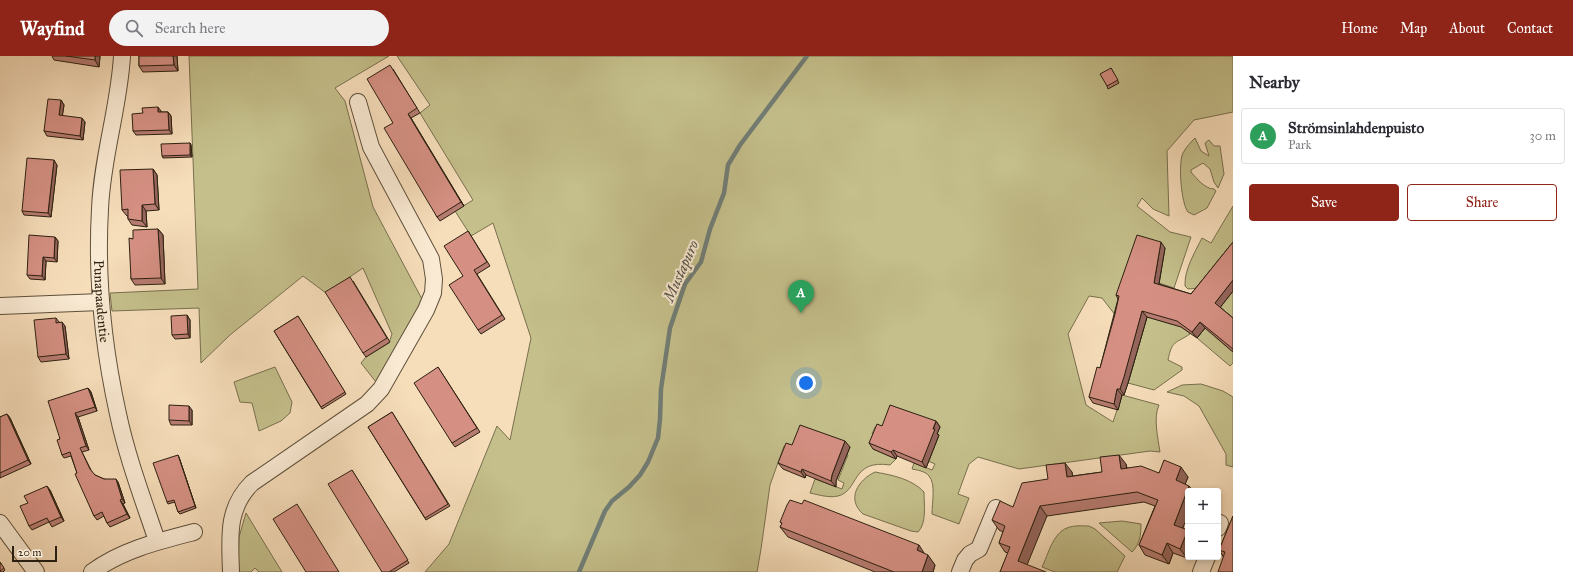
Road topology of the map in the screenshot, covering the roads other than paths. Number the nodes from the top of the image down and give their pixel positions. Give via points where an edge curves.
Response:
1 (122, 56) edge
2 (358, 102) dead end
3 (101, 302) junction
4 (0, 306) edge
5 (996, 508) edge
6 (0, 522) edge
7 (194, 532) dead end
8 (157, 541) junction
9 (1206, 560) edge
10 (36, 572) edge
11 (92, 572) edge
12 (230, 572) edge
13 (960, 572) edge
14 (1201, 572) edge

1 - 3 street, Punapaadentie via 120,89 101,193
2 - 12 street via 371,147 431,259 433,293 381,389 367,404 245,490 232,514
3 - 4 street
3 - 8 street, Punapaadentie via 103,332 118,414 129,457
5 - 13 street via 979,548 965,560
6 - 10 street
7 - 8 street
8 - 11 street via 105,563
9 - 14 street

